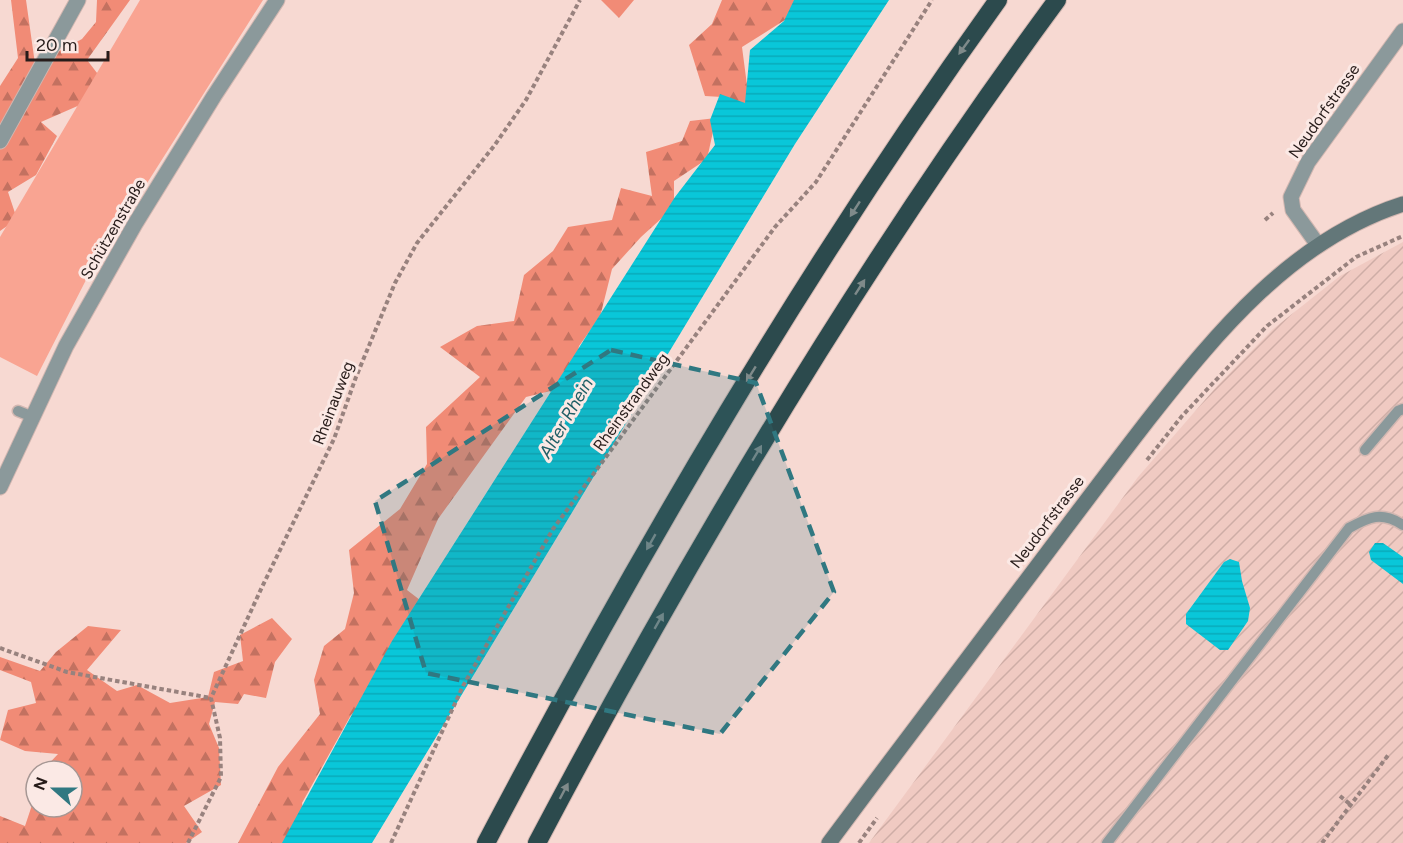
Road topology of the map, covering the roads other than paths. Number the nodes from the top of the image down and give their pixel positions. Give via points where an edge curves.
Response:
1 (78, 0) edge
2 (277, 0) edge
3 (998, 0) edge
4 (1057, 0) edge
5 (1403, 31) edge
6 (0, 141) edge
7 (1403, 204) edge
8 (1318, 245) junction
9 (1403, 409) edge
10 (1365, 450) dead end
11 (1, 482) edge
12 (1403, 525) edge
13 (486, 843) edge
14 (537, 843) edge
15 (829, 843) edge
16 (1107, 843) edge

1 - 6 street
2 - 11 street, Schützenstraße via 135,224 26,414
3 -> 13 highway via 869,187 728,410 589,651
14 -> 4 highway via 633,665 778,418 935,173
5 - 8 street, Neudorfstrasse via 1308,162 1291,197 1293,210
7 - 8 main road, Neudorfstrasse
8 - 15 main road, Neudorfstrasse via 1245,305 1181,379
9 - 10 lane
12 - 16 lane via 1370,517 1349,528

